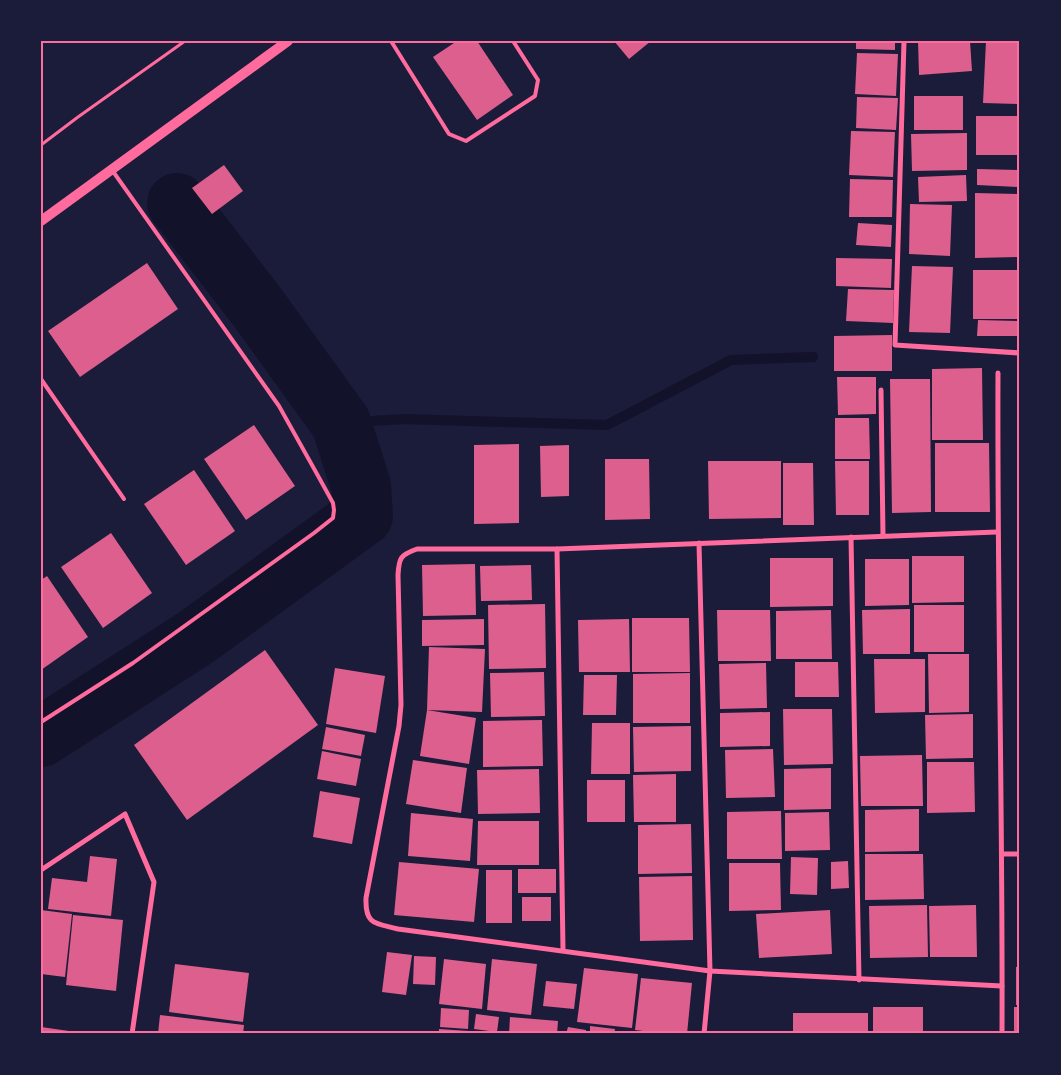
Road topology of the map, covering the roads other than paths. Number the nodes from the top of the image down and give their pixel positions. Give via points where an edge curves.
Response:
1 (288, 41) edge
2 (391, 41) edge
3 (513, 41) edge
4 (904, 41) edge
5 (111, 169) junction
6 (41, 221) edge
7 (1020, 353) edge
8 (998, 374) dead end
9 (41, 379) edge
10 (881, 390) dead end
11 (124, 499) dead end
12 (997, 532) junction
13 (851, 536) junction
14 (882, 536) junction
15 (698, 543) junction
16 (557, 549) junction
17 (41, 722) edge
18 (1003, 854) junction
19 (1020, 854) edge
20 (41, 870) edge
21 (563, 950) junction
22 (710, 972) junction
23 (859, 980) junction
24 (1002, 986) junction
25 (132, 1034) edge
26 (704, 1034) edge
27 (1002, 1034) edge

1 - 5 main road
2 - 3 lane via 449,134 466,141 535,96 538,80
4 - 7 street via 895,345
5 - 6 main road
5 - 17 lane via 279,406 334,510 332,518 314,534 133,663
8 - 12 street
9 - 11 lane
10 - 14 street
12 - 14 street
12 - 18 street
13 - 14 street
13 - 15 street
13 - 23 street
15 - 16 street
15 - 22 street
16 - 21 street
16 - 21 street via 417,550 401,557 398,575 399,726 365,912 372,921 398,929
18 - 19 street
18 - 24 street
20 - 25 street via 125,814 154,882
21 - 22 street
22 - 23 street
22 - 26 street
23 - 24 street
24 - 27 street

